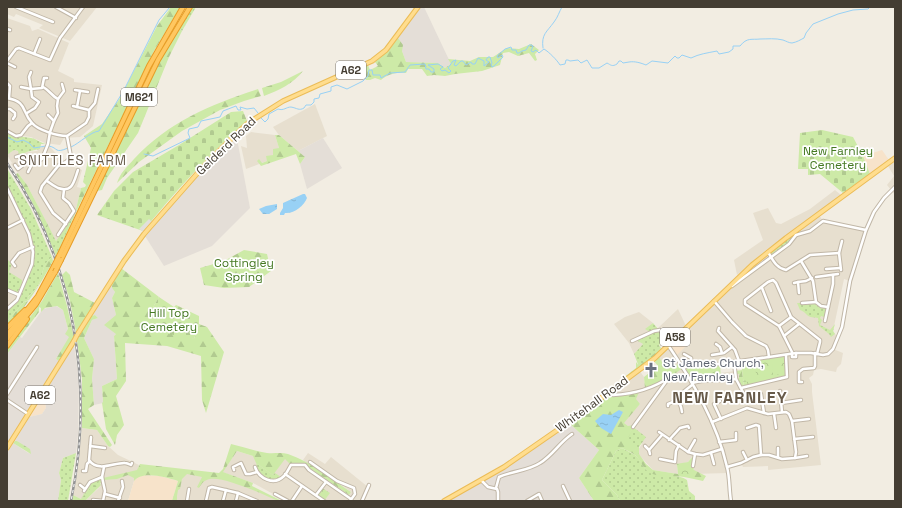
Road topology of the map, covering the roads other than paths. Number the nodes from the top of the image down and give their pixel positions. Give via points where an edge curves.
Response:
1 (16, 7) edge
2 (56, 7) edge
3 (83, 7) edge
4 (183, 7) edge
5 (190, 7) edge
6 (418, 7) edge
7 (76, 18) junction
8 (53, 22) dead end
9 (40, 39) dead end
10 (34, 54) junction
11 (7, 62) edge
12 (15, 67) dead end
13 (31, 72) dead end
14 (47, 78) dead end
15 (7, 82) edge
16 (62, 84) dead end
17 (21, 87) dead end
18 (43, 87) junction
19 (31, 89) junction
20 (98, 89) dead end
21 (75, 90) dead end
22 (80, 90) junction
23 (88, 92) dead end
24 (8, 98) edge
25 (58, 99) junction
26 (7, 109) edge
27 (89, 110) junction
28 (27, 113) junction
29 (48, 115) dead end
30 (12, 119) dead end
31 (54, 121) junction
32 (32, 123) junction
33 (7, 131) edge
34 (50, 132) junction
35 (67, 136) junction
36 (16, 157) dead end
37 (895, 158) edge
38 (24, 162) junction
39 (33, 162) junction
40 (15, 164) dead end
41 (78, 170) dead end
42 (28, 172) dead end
43 (47, 181) junction
44 (895, 187) edge
45 (7, 188) edge
46 (64, 190) junction
47 (92, 191) junction
48 (10, 194) junction
49 (7, 196) edge
50 (23, 220) junction
51 (66, 224) junction
52 (7, 228) edge
53 (866, 230) junction
54 (795, 234) junction
55 (58, 235) dead end
56 (842, 241) dead end
57 (33, 247) junction
58 (768, 251) junction
59 (839, 252) junction
60 (771, 257) junction
61 (60, 258) junction
62 (801, 261) junction
63 (752, 264) junction
64 (15, 266) dead end
65 (755, 268) junction
66 (826, 269) dead end
67 (838, 274) dead end
68 (49, 275) junction
69 (832, 275) junction
70 (816, 277) dead end
71 (812, 278) junction
72 (798, 282) junction
73 (794, 283) dead end
74 (762, 287) junction
75 (726, 289) junction
76 (7, 290) edge
77 (800, 291) dead end
78 (19, 295) junction
79 (713, 300) junction
80 (816, 302) junction
81 (802, 303) dead end
82 (36, 304) junction
83 (828, 307) junction
84 (7, 310) edge
85 (771, 311) dead end
86 (791, 317) junction
87 (825, 321) dead end
88 (800, 324) junction
89 (779, 326) junction
90 (7, 328) edge
91 (719, 328) dead end
92 (7, 335) edge
93 (784, 336) junction
94 (7, 339) edge
95 (632, 341) dead end
96 (669, 344) junction
97 (716, 344) dead end
98 (7, 346) edge
99 (36, 347) dead end
100 (732, 347) junction
101 (722, 353) junction
102 (684, 354) dead end
103 (786, 354) junction
104 (792, 354) junction
105 (816, 354) junction
106 (712, 355) dead end
107 (769, 357) junction
108 (734, 362) junction
109 (739, 362) junction
110 (692, 364) junction
111 (683, 368) junction
112 (736, 379) junction
113 (802, 382) dead end
114 (692, 384) junction
115 (741, 388) junction
116 (780, 391) dead end
117 (610, 392) junction
118 (7, 394) edge
119 (744, 394) dead end
120 (761, 394) dead end
121 (7, 400) edge
122 (678, 400) junction
123 (801, 400) dead end
124 (720, 401) dead end
125 (781, 403) junction
126 (668, 406) dead end
127 (682, 412) dead end
128 (782, 412) junction
129 (764, 413) junction
130 (28, 414) junction
131 (774, 414) junction
132 (721, 419) junction
133 (809, 419) dead end
134 (792, 421) junction
135 (712, 422) junction
136 (633, 426) dead end
137 (688, 426) dead end
138 (747, 428) dead end
139 (776, 428) dead end
140 (736, 433) dead end
141 (572, 434) dead end
142 (91, 437) dead end
143 (813, 437) dead end
144 (794, 439) junction
145 (669, 440) junction
146 (695, 440) dead end
147 (719, 442) junction
148 (679, 445) junction
149 (90, 446) junction
150 (645, 446) dead end
151 (7, 448) edge
152 (105, 448) dead end
153 (778, 448) dead end
154 (722, 449) junction
155 (649, 450) junction
156 (688, 452) junction
157 (743, 452) dead end
158 (711, 453) junction
159 (650, 454) dead end
160 (695, 454) junction
161 (761, 455) junction
162 (807, 456) dead end
163 (778, 457) junction
164 (795, 458) junction
165 (660, 459) dead end
166 (747, 460) junction
167 (89, 462) junction
168 (310, 462) dead end
169 (132, 463) dead end
170 (713, 464) dead end
171 (693, 466) dead end
172 (104, 467) junction
173 (255, 467) dead end
174 (727, 467) junction
175 (234, 470) dead end
176 (83, 471) dead end
177 (257, 472) junction
178 (285, 474) junction
179 (102, 478) junction
180 (481, 480) junction
181 (326, 482) junction
182 (128, 483) dead end
183 (80, 485) dead end
184 (369, 485) dead end
185 (302, 486) junction
186 (563, 486) dead end
187 (496, 488) junction
188 (190, 489) dead end
189 (226, 490) junction
190 (238, 493) junction
191 (105, 494) junction
192 (274, 494) dead end
193 (316, 496) junction
194 (119, 499) edge
195 (93, 500) edge
196 (293, 500) edge
197 (351, 500) edge
198 (103, 501) edge
199 (188, 501) edge
200 (206, 501) edge
201 (223, 501) edge
202 (236, 501) edge
203 (256, 501) edge
204 (288, 501) edge
205 (298, 501) edge
206 (324, 501) edge
207 (362, 501) edge
208 (444, 501) edge
209 (498, 501) edge
210 (527, 501) edge
211 (542, 501) edge
212 (570, 501) edge
213 (731, 501) edge

1 - 8 street
2 - 7 street
3 - 7 street
4 - 47 highway, M621 via 149,66
5 - 47 highway, M621 via 158,60
6 - 130 main road, Gelderd Road / A62, bridge via 386,50 372,61 283,101 248,122 202,168 124,260
7 - 10 street via 60,38 51,60
9 - 10 street
10 - 11 street via 19,48
11 - 12 street
13 - 19 street
14 - 18 street via 44,78
15 - 24 street via 10,86
16 - 25 street via 64,91
17 - 19 street
18 - 19 street
18 - 25 street
19 - 28 street via 32,97 39,104
20 - 27 street via 95,103
21 - 22 street
22 - 23 street
22 - 27 street via 75,107
24 - 28 street via 18,100
25 - 31 street via 58,112
26 - 30 street via 15,113
27 - 35 street via 86,123
28 - 32 street
29 - 31 street
31 - 34 street
32 - 33 street via 21,135 16,136
32 - 34 street via 40,130
34 - 35 street
34 - 39 street via 42,160
35 - 43 street via 71,157 59,165
36 - 38 street via 19,156
37 - 54 main road, Whitehall Road / A58
38 - 39 street
38 - 40 street via 18,169
39 - 42 street
41 - 46 street via 72,185
43 - 46 street
43 - 51 street via 40,193 56,216
44 - 53 street via 874,212
45 - 48 street
46 - 51 street via 63,198 74,211
47 - 61 highway, M621
48 - 49 street
48 - 50 street
50 - 52 street
50 - 57 street
51 - 55 street
53 - 54 street via 823,221 810,231
53 - 105 street via 852,275 842,327 828,354
54 - 58 main road, Whitehall Road / A58
54 - 60 street, Whitehall Road via 789,244
56 - 59 street
57 - 64 street via 19,253 12,262
57 - 78 street via 32,264
58 - 60 street
58 - 63 main road, Whitehall Road / A58
59 - 62 street via 814,254
59 - 66 street via 841,269
60 - 62 street via 782,269 790,268
60 - 65 street, Whitehall Road
61 - 68 highway, M621, bridge
61 - 82 highway, M621, bridge via 55,272
62 - 71 street
63 - 65 street
63 - 75 main road, Whitehall Road / A58
65 - 75 street, Whitehall Road
67 - 69 street
68 - 90 highway via 28,305
68 - 92 highway, M621 via 34,301
69 - 70 street
69 - 83 street via 833,284
71 - 72 street
71 - 80 street
72 - 73 street
72 - 77 street
74 - 85 street
74 - 86 street via 773,280 776,283
74 - 89 street via 744,302 745,305
75 - 79 main road, Whitehall Road / A58
76 - 78 street
78 - 84 street
79 - 96 main road, Whitehall Road / A58
79 - 107 street via 746,336 766,346
80 - 81 street
80 - 83 street
82 - 94 highway, M621
82 - 98 highway
83 - 87 street
86 - 88 street
86 - 89 street
88 - 93 street
88 - 105 street via 820,340
89 - 93 street
91 - 100 street via 718,331
93 - 104 street
95 - 96 street via 660,330
96 - 111 street
96 - 117 main road, Whitehall Road / A58 via 655,358
97 - 101 street
99 - 118 street
100 - 101 street
100 - 109 street
101 - 106 street
102 - 110 street via 691,358
103 - 104 street
103 - 107 street
103 - 115 street via 787,377
104 - 105 street
105 - 113 street via 814,368 799,372 799,382
107 - 109 street
108 - 109 street
108 - 110 street
108 - 112 street
110 - 111 street
111 - 114 street
112 - 114 street
112 - 115 street
114 - 122 street
114 - 135 street
115 - 119 street
116 - 125 street
117 - 136 street via 622,394 654,386 669,378
117 - 180 main road, Whitehall Road / A58 via 517,458
120 - 129 street
121 - 130 street
122 - 126 street
122 - 127 street
123 - 125 street
124 - 132 street via 714,404
125 - 128 street
128 - 131 street
128 - 134 street via 789,414
129 - 131 street
129 - 132 street via 748,408
130 - 151 main road, A62
131 - 139 street
132 - 135 street
133 - 134 street
134 - 144 street
135 - 147 street
137 - 145 street via 680,428
138 - 161 street via 756,424 759,426
140 - 147 street via 737,440
141 - 187 street via 541,463 499,477
142 - 149 street
143 - 144 street
144 - 164 street
145 - 148 street
145 - 155 street via 660,433
146 - 156 street
147 - 154 street
148 - 156 street
148 - 165 street via 675,462
149 - 152 street
149 - 167 street
150 - 155 street
153 - 163 street
154 - 158 street
154 - 174 street
155 - 159 street
156 - 160 street
157 - 166 street
158 - 160 street
158 - 170 street
160 - 171 street
161 - 163 street
161 - 166 street
162 - 164 street
163 - 164 street
166 - 174 street
167 - 172 street
167 - 176 street via 86,471
168 - 197 street via 337,481 354,488 355,494
169 - 172 street via 131,465 122,462
172 - 179 street
173 - 177 street
174 - 213 street
175 - 177 street via 233,467 241,463 246,474
177 - 178 street via 271,481
178 - 181 street via 291,465 305,465
178 - 185 street
179 - 183 street via 87,484 85,490
179 - 191 street
180 - 187 street via 488,487
180 - 208 main road, Whitehall Road / A58
181 - 193 street
181 - 197 street
182 - 194 street via 122,482
184 - 207 street
185 - 193 street
185 - 196 street
186 - 212 street
187 - 209 street
188 - 199 street
189 - 190 street
189 - 200 street via 209,488
189 - 201 street
190 - 202 street
190 - 203 street
191 - 194 street
191 - 198 street
192 - 204 street
193 - 206 street
195 - 198 street
196 - 205 street
210 - 211 street via 539,494

